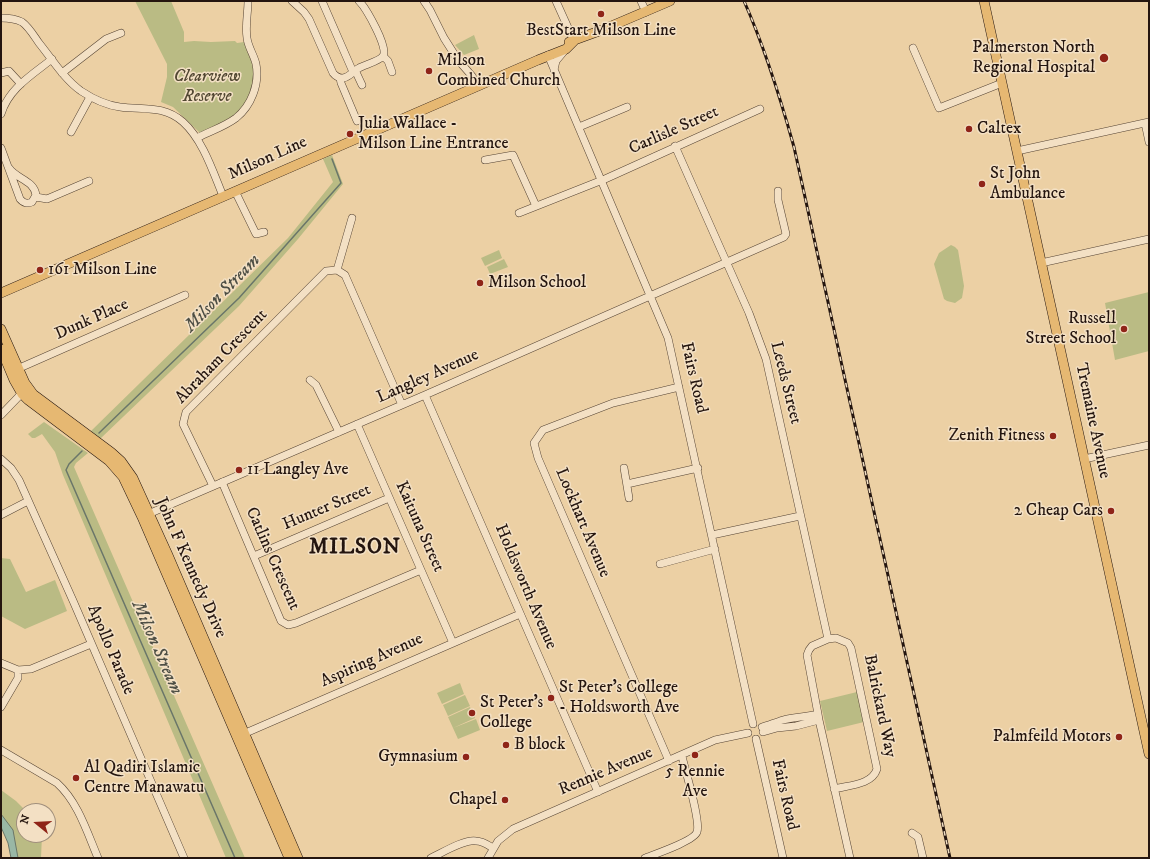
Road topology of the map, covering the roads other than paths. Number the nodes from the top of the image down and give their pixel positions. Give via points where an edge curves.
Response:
1 (248, 1) edge
2 (292, 1) edge
3 (322, 1) edge
4 (359, 1) edge
5 (424, 1) edge
6 (428, 1) edge
7 (556, 1) edge
8 (641, 1) edge
9 (670, 1) edge
10 (984, 1) edge
11 (430, 10) junction
12 (649, 10) junction
13 (1, 18) edge
14 (121, 33) dead end
15 (574, 41) junction
16 (913, 48) dead end
17 (566, 49) junction
18 (548, 55) junction
19 (383, 56) junction
20 (52, 59) junction
21 (554, 70) junction
22 (354, 71) junction
23 (392, 72) dead end
24 (1, 73) edge
25 (62, 73) junction
26 (340, 78) junction
27 (1002, 83) junction
28 (21, 84) junction
29 (362, 85) dead end
30 (477, 85) junction
31 (90, 97) junction
32 (626, 107) dead end
33 (760, 109) dead end
34 (1, 114) edge
35 (357, 121) dead end
36 (1147, 123) edge
37 (579, 127) junction
38 (71, 132) dead end
39 (198, 138) junction
40 (1149, 142) edge
41 (675, 146) junction
42 (1, 148) edge
43 (1017, 151) junction
44 (485, 160) dead end
45 (9, 168) junction
46 (602, 180) junction
47 (89, 181) dead end
48 (234, 191) junction
49 (778, 191) dead end
50 (223, 196) junction
51 (36, 197) junction
52 (536, 206) junction
53 (519, 213) dead end
54 (352, 218) dead end
55 (264, 232) dead end
56 (1149, 239) edge
57 (726, 262) junction
58 (1041, 263) junction
59 (337, 270) junction
60 (1, 293) edge
61 (185, 295) dead end
62 (651, 296) junction
63 (1, 329) edge
64 (1, 349) edge
65 (15, 371) junction
66 (310, 380) dead end
67 (679, 387) junction
68 (25, 391) junction
69 (425, 395) junction
70 (402, 405) junction
71 (1, 415) edge
72 (357, 424) junction
73 (339, 432) junction
74 (1149, 445) edge
75 (1, 459) edge
76 (1084, 460) junction
77 (624, 468) dead end
78 (698, 468) junction
79 (222, 482) junction
80 (627, 484) junction
81 (213, 486) junction
82 (389, 498) junction
83 (629, 498) dead end
84 (28, 501) junction
85 (1, 515) edge
86 (145, 516) junction
87 (800, 516) junction
88 (712, 535) junction
89 (715, 549) junction
90 (254, 556) junction
91 (660, 564) dead end
92 (421, 570) junction
93 (520, 614) junction
94 (828, 639) junction
95 (453, 642) junction
96 (91, 644) junction
97 (1, 663) edge
98 (18, 670) junction
99 (1, 707) edge
100 (818, 717) junction
101 (753, 724) junction
102 (762, 730) junction
103 (748, 733) junction
104 (240, 735) junction
105 (756, 738) junction
106 (1, 750) edge
107 (1149, 754) edge
108 (682, 756) junction
109 (669, 761) junction
110 (834, 789) junction
111 (598, 792) junction
112 (912, 833) dead end
113 (494, 848) junction
114 (98, 858) edge
115 (184, 858) edge
116 (289, 858) edge
117 (298, 858) edge
118 (431, 858) edge
119 (488, 858) edge
120 (645, 858) edge
121 (783, 858) edge
122 (850, 858) edge
123 (923, 858) edge

1 - 39 street via 246,33 257,71 253,95 237,117
2 - 26 street via 309,19 332,73
3 - 22 street
4 - 19 street via 385,49
5 - 11 street
6 - 11 street
7 - 15 street
8 - 12 street
9 - 12 main road, Milson Line
10 - 27 main road, Tremaine Avenue
11 - 30 street via 444,38
12 - 15 main road, Milson Line
13 - 20 street via 21,22
14 - 25 street via 106,39
15 - 17 main road, Milson Line
15 - 18 main road, Milson Line via 553,48
16 - 27 street via 939,108
17 - 18 main road, Milson Line
17 - 21 street via 556,61
18 - 21 street, Fairs Road
18 - 30 main road, Milson Line
19 - 22 street
19 - 23 street
20 - 25 street
20 - 28 street
21 - 37 street, Fairs Road
22 - 26 street
22 - 29 street
24 - 28 street via 8,71
25 - 31 street
26 - 35 street
27 - 43 main road, Tremaine Avenue
28 - 34 street via 8,98
30 - 48 main road, Milson Line
31 - 38 street
31 - 39 street via 101,103 120,107 160,110 183,122
32 - 37 street
33 - 41 street, Carlisle Street
36 - 40 street
36 - 43 street
37 - 46 street, Fairs Road
39 - 50 street
41 - 46 street, Carlisle Street
41 - 57 street, Leeds Street
42 - 45 street
43 - 58 main road, Tremaine Avenue
44 - 52 street via 513,155
45 - 51 street via 13,174 31,185
45 - 51 street via 21,200 31,203
46 - 52 street, Carlisle Street
46 - 62 street, Fairs Road
47 - 51 street via 47,199
48 - 50 main road, Milson Line
48 - 55 street via 256,234
49 - 57 street, Langley Avenue via 786,234 784,237
50 - 60 main road, Milson Line
52 - 53 street, Carlisle Street
54 - 59 street
56 - 58 street
57 - 62 street, Langley Avenue
57 - 87 street, Leeds Street via 766,359
58 - 76 main road, Tremaine Avenue
59 - 70 street via 345,275
59 - 81 street, Abraham Crescent via 326,271 186,412 183,424
61 - 65 street, Dunk Place
62 - 67 street, Fairs Road via 668,338
62 - 69 street, Langley Avenue
63 - 65 main road, John F Kennedy Drive
64 - 65 main road, John F Kennedy Drive
65 - 68 main road, John F Kennedy Drive
66 - 73 street via 316,385
67 - 78 street, Fairs Road
67 - 109 street, Lockhart Avenue via 599,408 543,430 534,443 538,458
68 - 71 street
68 - 86 main road, John F Kennedy Drive via 28,400 117,469
69 - 70 street, Langley Avenue
69 - 93 street, Holdsworth Avenue
70 - 72 street, Langley Avenue
72 - 73 street, Langley Avenue
72 - 82 street, Kaituna Street
73 - 79 street, Langley Avenue
74 - 76 street
75 - 84 street, Apollo Parade via 19,480
76 - 107 main road, Tremaine Avenue
77 - 80 street
78 - 80 street
78 - 88 street, Fairs Road
79 - 81 street, Langley Avenue
79 - 90 street, Catlins Crescent
80 - 83 street
81 - 86 street, Langley Avenue
82 - 90 street, Hunter Street
82 - 92 street, Kaituna Street
84 - 85 street
84 - 96 street, Apollo Parade
86 - 104 main road, John F Kennedy Drive
87 - 88 street
87 - 94 street, Leeds Street
88 - 89 street, Fairs Road
89 - 91 street
89 - 101 street, Fairs Road
90 - 92 street, Catlins Crescent via 281,621 288,625
92 - 95 street, Kaituna Street
93 - 95 street, Aspiring Avenue
93 - 111 street, Holdsworth Avenue
94 - 100 street via 812,646 807,655
94 - 110 street, Balrickard Way via 845,641 851,648 877,769 873,777 867,781
95 - 104 street, Aspiring Avenue
96 - 98 street via 38,667
96 - 115 street, Apollo Parade
97 - 98 street
98 - 99 street via 18,678
100 - 102 street via 782,720
100 - 110 street
101 - 102 street via 757,724
101 - 103 street via 749,726
102 - 105 street via 761,737
103 - 105 street
103 - 108 street, Rennie Avenue via 715,740
104 - 116 main road, John F Kennedy Drive
104 - 117 main road, John F Kennedy Drive
105 - 121 street, Fairs Road
106 - 114 street via 57,783 64,790 71,799
108 - 109 street, Rennie Avenue
108 - 120 street via 697,819 697,832 683,843
109 - 111 street, Rennie Avenue
110 - 122 street
111 - 113 street, Rennie Avenue via 513,829 498,841
112 - 123 street via 918,837
113 - 118 street via 474,840
113 - 119 street, Rennie Avenue

